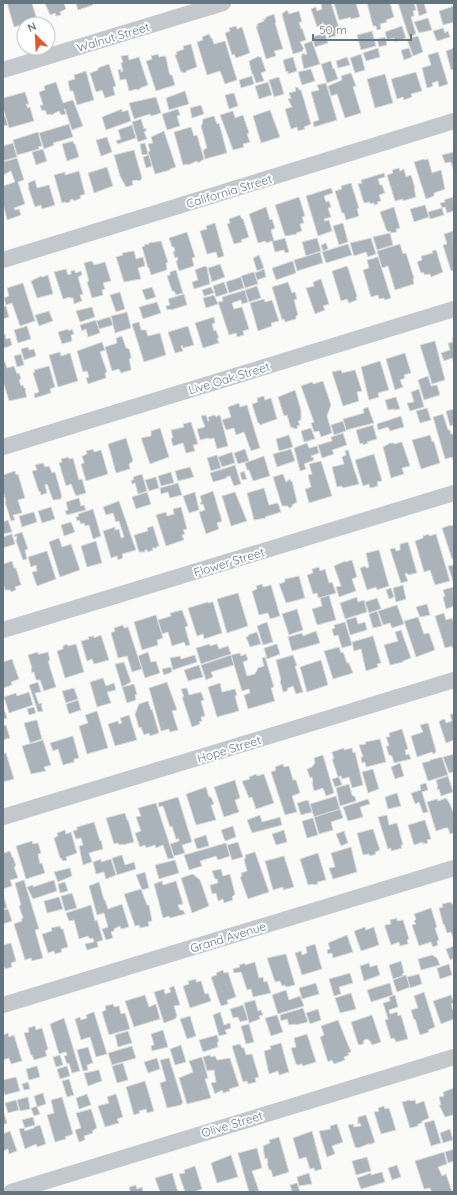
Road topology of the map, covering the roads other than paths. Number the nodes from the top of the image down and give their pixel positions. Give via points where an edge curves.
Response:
1 (223, 3) edge
2 (3, 70) edge
3 (454, 121) edge
4 (3, 260) edge
5 (454, 309) edge
6 (3, 447) edge
7 (454, 493) edge
8 (3, 630) edge
9 (454, 680) edge
10 (3, 817) edge
11 (454, 868) edge
12 (3, 1005) edge
13 (454, 1057) edge
14 (11, 1192) edge

1 - 2 street, Walnut Street
3 - 4 street, California Street
5 - 6 street, Live Oak Street
7 - 8 street, Flower Street
9 - 10 street, Hope Street
11 - 12 street, Grand Avenue
13 - 14 street, Olive Street

